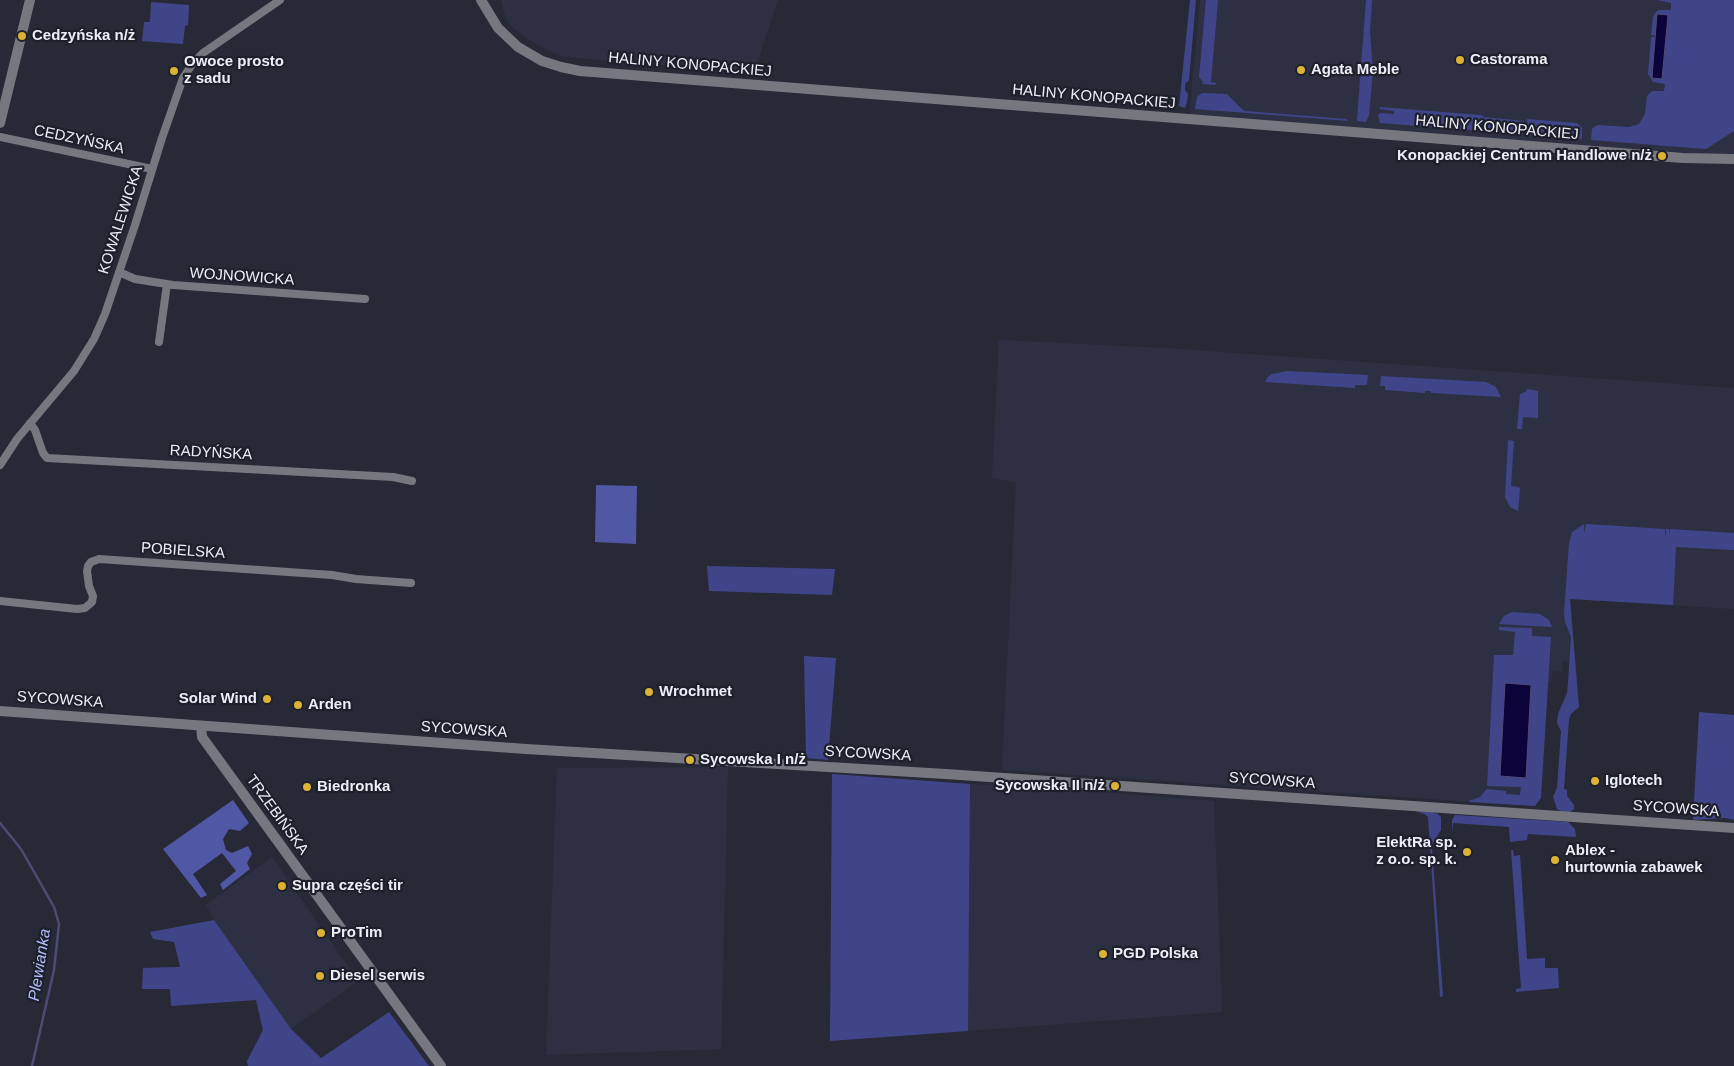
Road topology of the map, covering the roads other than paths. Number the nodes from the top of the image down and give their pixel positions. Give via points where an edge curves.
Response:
1 (30, 0) edge
2 (280, 0) edge
3 (480, 0) edge
4 (0, 123) edge
5 (0, 138) edge
6 (1734, 158) edge
7 (152, 169) junction
8 (119, 272) junction
9 (167, 284) junction
10 (365, 299) dead end
11 (159, 342) dead end
12 (30, 423) junction
13 (0, 465) edge
14 (412, 481) dead end
15 (411, 583) dead end
16 (0, 601) edge
17 (0, 711) edge
18 (201, 726) junction
19 (1734, 828) edge
20 (441, 1066) edge

1 - 4 street
2 - 7 street, KOWALEWICKA via 196,59 177,91
3 - 6 street, HALINY KONOPACKIEJ via 498,28 518,47 542,61 580,71 1676,157
5 - 7 street, CEDZYŃSKA
7 - 8 street, KOWALEWICKA
8 - 9 street, WOJNOWICKA via 135,279
8 - 12 street, KOWALEWICKA via 101,324 84,358
9 - 10 street, WOJNOWICKA
9 - 11 street
12 - 13 street, KOWALEWICKA
12 - 14 street, RADYŃSKA via 47,458 393,476
15 - 16 street, POBIELSKA via 99,559 88,566 93,596 85,608
17 - 18 street, SYCOWSKA
18 - 19 street, SYCOWSKA
18 - 20 street, TRZEBIŃSKA via 205,742

